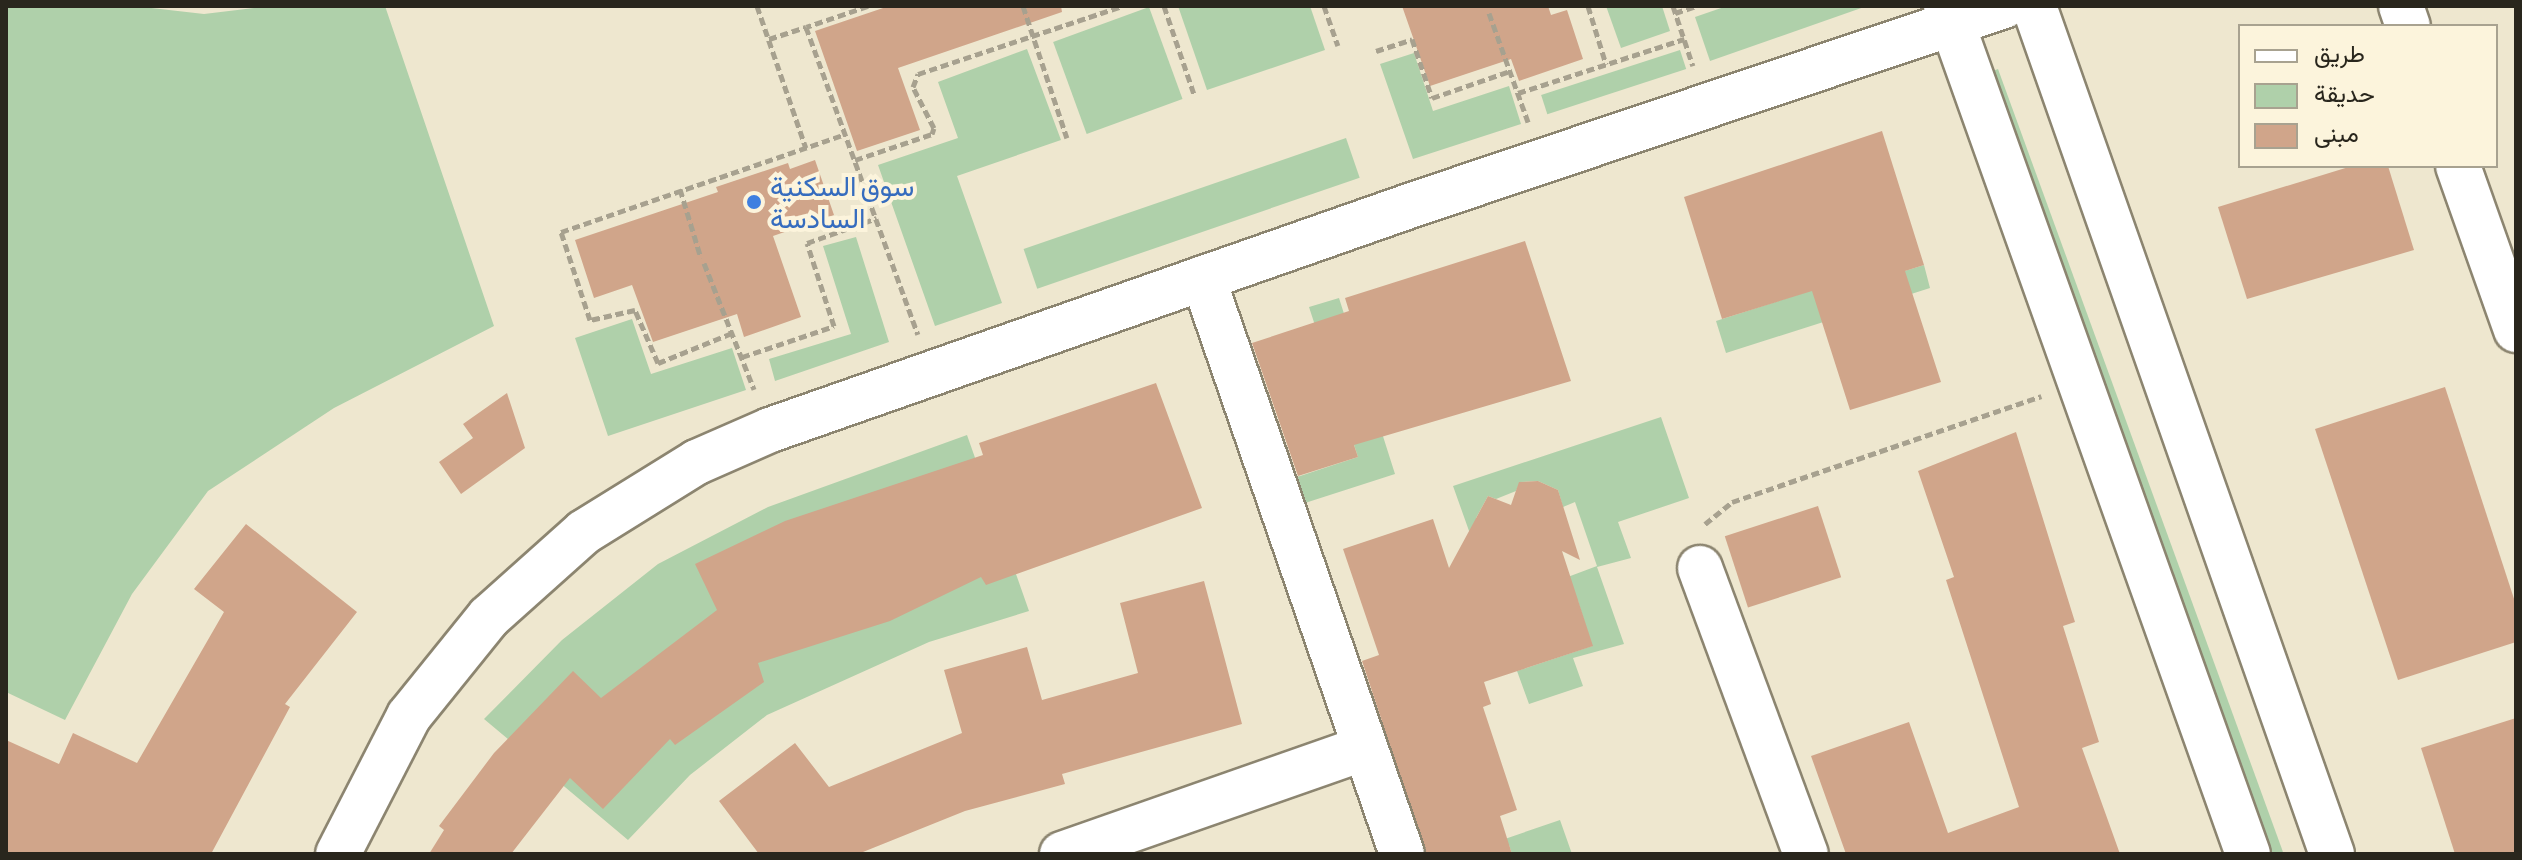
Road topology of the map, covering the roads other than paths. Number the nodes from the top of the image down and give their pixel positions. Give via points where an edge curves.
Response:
1 (2004, 6) edge
2 (2034, 6) edge
3 (1948, 14) edge
4 (2459, 168) edge
5 (1203, 278) junction
6 (2516, 330) edge
7 (1700, 568) road end
8 (1365, 748) junction
9 (338, 854) edge
10 (1062, 854) edge
11 (1402, 854) edge
12 (1806, 854) edge
13 (2248, 854) edge
14 (2332, 854) edge

1 - 3 street
2 - 14 street
3 - 5 street
3 - 13 street
4 - 6 street
5 - 8 street
5 - 9 street via 770,430 637,496 535,572 489,617 409,716
7 - 12 street
8 - 10 street
8 - 11 street

